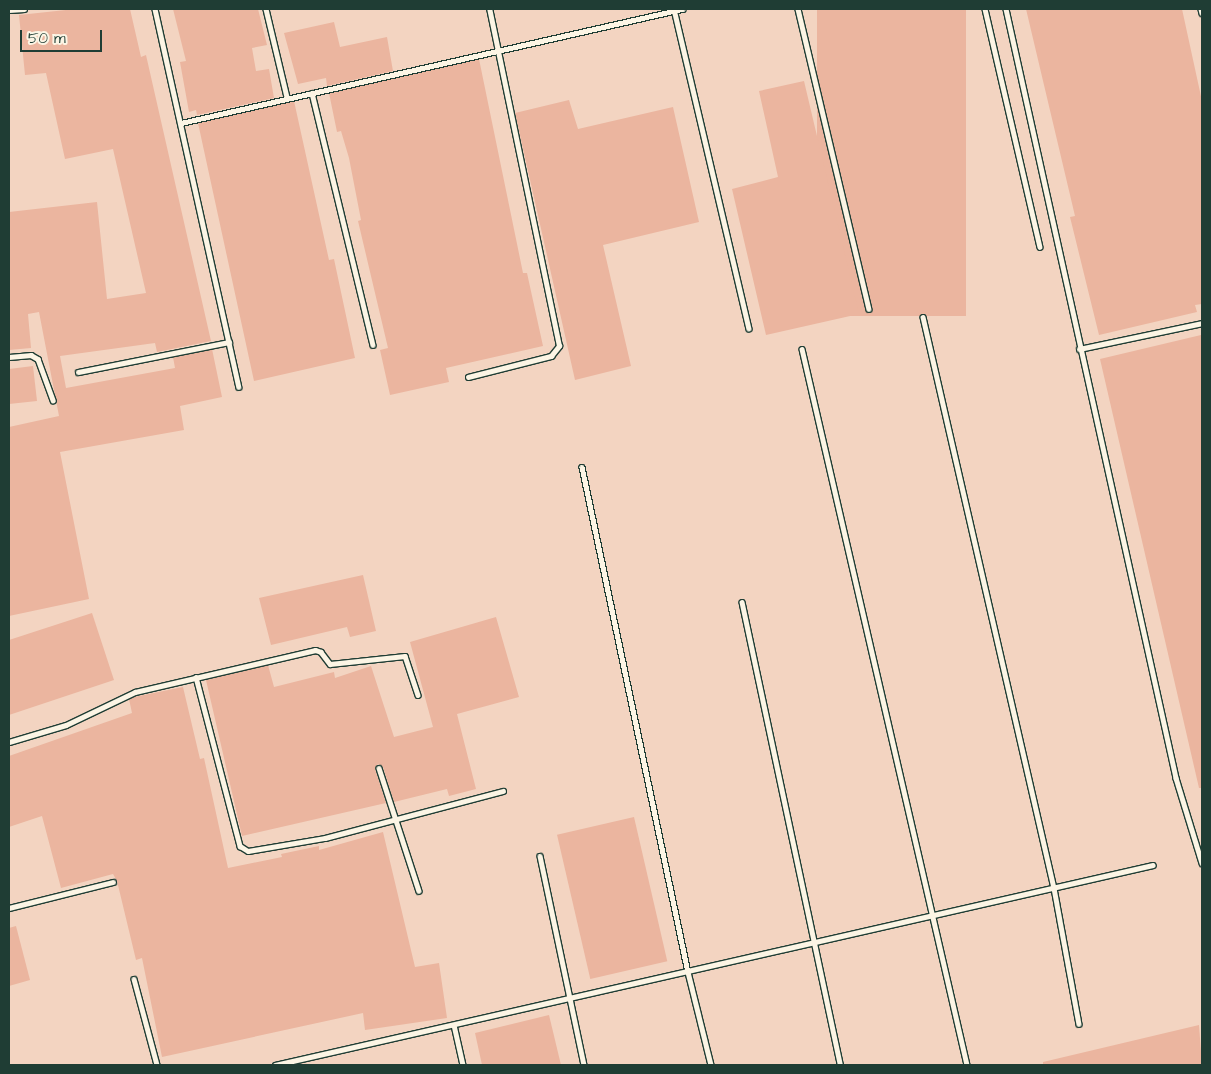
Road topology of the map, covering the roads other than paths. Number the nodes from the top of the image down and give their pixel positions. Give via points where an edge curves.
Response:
1 (24, 9) edge
2 (156, 9) edge
3 (266, 9) edge
4 (489, 9) edge
5 (682, 9) edge
6 (798, 9) edge
7 (985, 9) edge
8 (1006, 9) edge
9 (1201, 9) edge
10 (9, 10) edge
11 (674, 10) edge
12 (1202, 13) edge
13 (498, 51) junction
14 (312, 93) junction
15 (287, 97) junction
16 (181, 123) junction
17 (1040, 246) dead end
18 (869, 309) dead end
19 (923, 317) dead end
20 (1202, 323) edge
21 (749, 328) dead end
22 (229, 342) junction
23 (373, 346) dead end
24 (802, 349) dead end
25 (1079, 349) junction
26 (9, 357) edge
27 (78, 372) dead end
28 (468, 377) dead end
29 (239, 387) dead end
30 (53, 400) dead end
31 (582, 467) dead end
32 (742, 602) dead end
33 (196, 677) junction
34 (418, 695) dead end
35 (9, 742) edge
36 (379, 768) dead end
37 (503, 790) dead end
38 (396, 820) junction
39 (540, 856) dead end
40 (1202, 864) edge
41 (1153, 865) dead end
42 (113, 882) dead end
43 (1054, 888) junction
44 (419, 891) dead end
45 (9, 908) edge
46 (934, 916) junction
47 (816, 943) junction
48 (688, 972) junction
49 (134, 979) dead end
50 (568, 998) junction
51 (1079, 1024) dead end
52 (454, 1025) junction
53 (157, 1065) edge
54 (275, 1065) edge
55 (463, 1065) edge
56 (584, 1065) edge
57 (711, 1065) edge
58 (840, 1065) edge
59 (966, 1065) edge

1 - 10 lane
2 - 16 lane
3 - 15 lane
4 - 13 lane
5 - 11 lane
6 - 18 lane
7 - 17 lane
8 - 25 lane
9 - 12 lane
11 - 13 lane
11 - 21 lane
13 - 14 lane
13 - 28 lane via 559,346 551,356
14 - 15 lane
14 - 23 lane
15 - 16 lane
16 - 22 lane
19 - 43 lane
20 - 25 lane
22 - 27 lane
22 - 29 lane
24 - 46 lane
25 - 40 lane via 1176,778
26 - 30 lane via 31,355 38,359
31 - 48 lane
32 - 47 lane
33 - 34 lane via 315,650 321,652 330,664 405,656
33 - 35 lane via 135,692 66,726
33 - 38 lane via 240,846 248,851 325,838
36 - 38 lane
37 - 38 lane
38 - 44 lane
39 - 50 lane
41 - 43 lane
42 - 45 lane
43 - 46 lane
43 - 51 lane
46 - 47 lane
46 - 59 lane
47 - 48 lane
47 - 58 lane
48 - 50 lane
48 - 57 lane
49 - 53 lane
50 - 52 lane
50 - 56 lane
52 - 54 lane
52 - 55 lane

